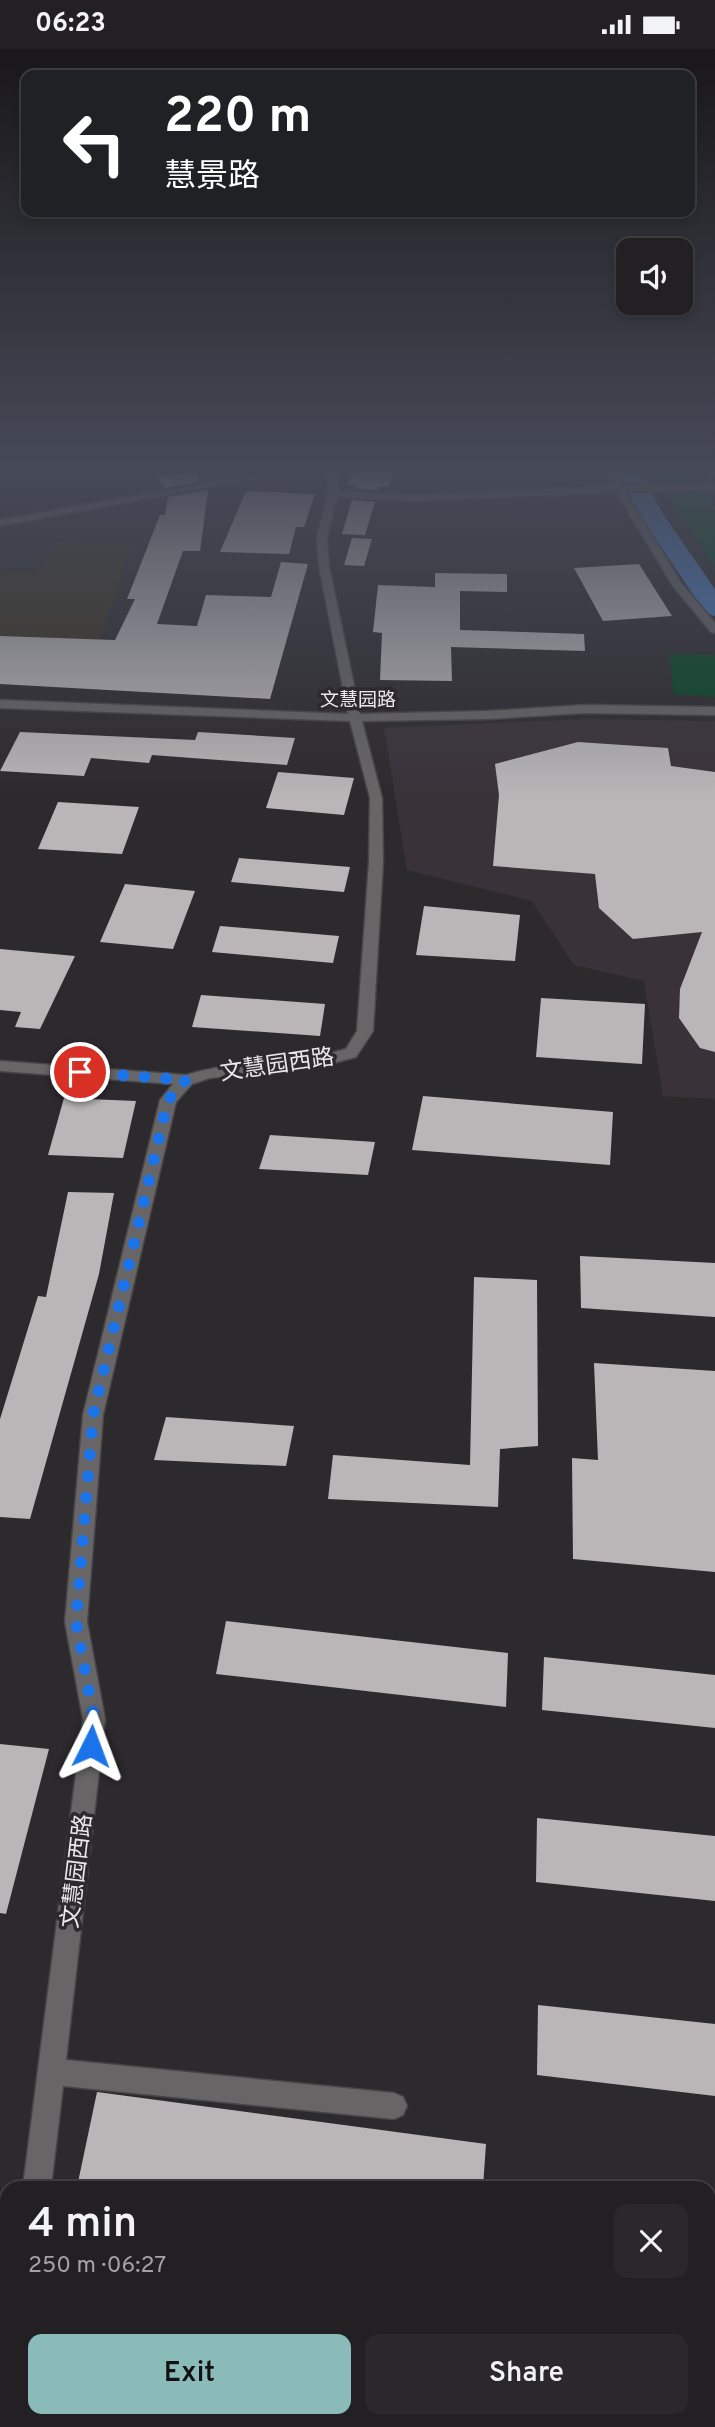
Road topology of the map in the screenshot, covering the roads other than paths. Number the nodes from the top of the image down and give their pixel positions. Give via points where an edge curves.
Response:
1 (326, 576) edge
2 (672, 576) edge
3 (715, 630) edge
4 (0, 704) edge
5 (715, 711) edge
6 (355, 718) junction
7 (0, 1066) edge
8 (186, 1080) junction
9 (51, 2072) junction
10 (394, 2106) dead end
11 (38, 2181) edge

1 - 6 street, 文慧园西路
2 - 3 street
4 - 6 street, 文慧园路
5 - 6 street, 文慧园路 via 585,709
6 - 8 street, 文慧园西路 via 376,798 365,1031 351,1053 315,1063 210,1073
7 - 8 street
8 - 9 street, 文慧园西路 via 168,1100 93,1415 76,1622 94,1719
9 - 10 street
9 - 11 street, 文慧园西路

